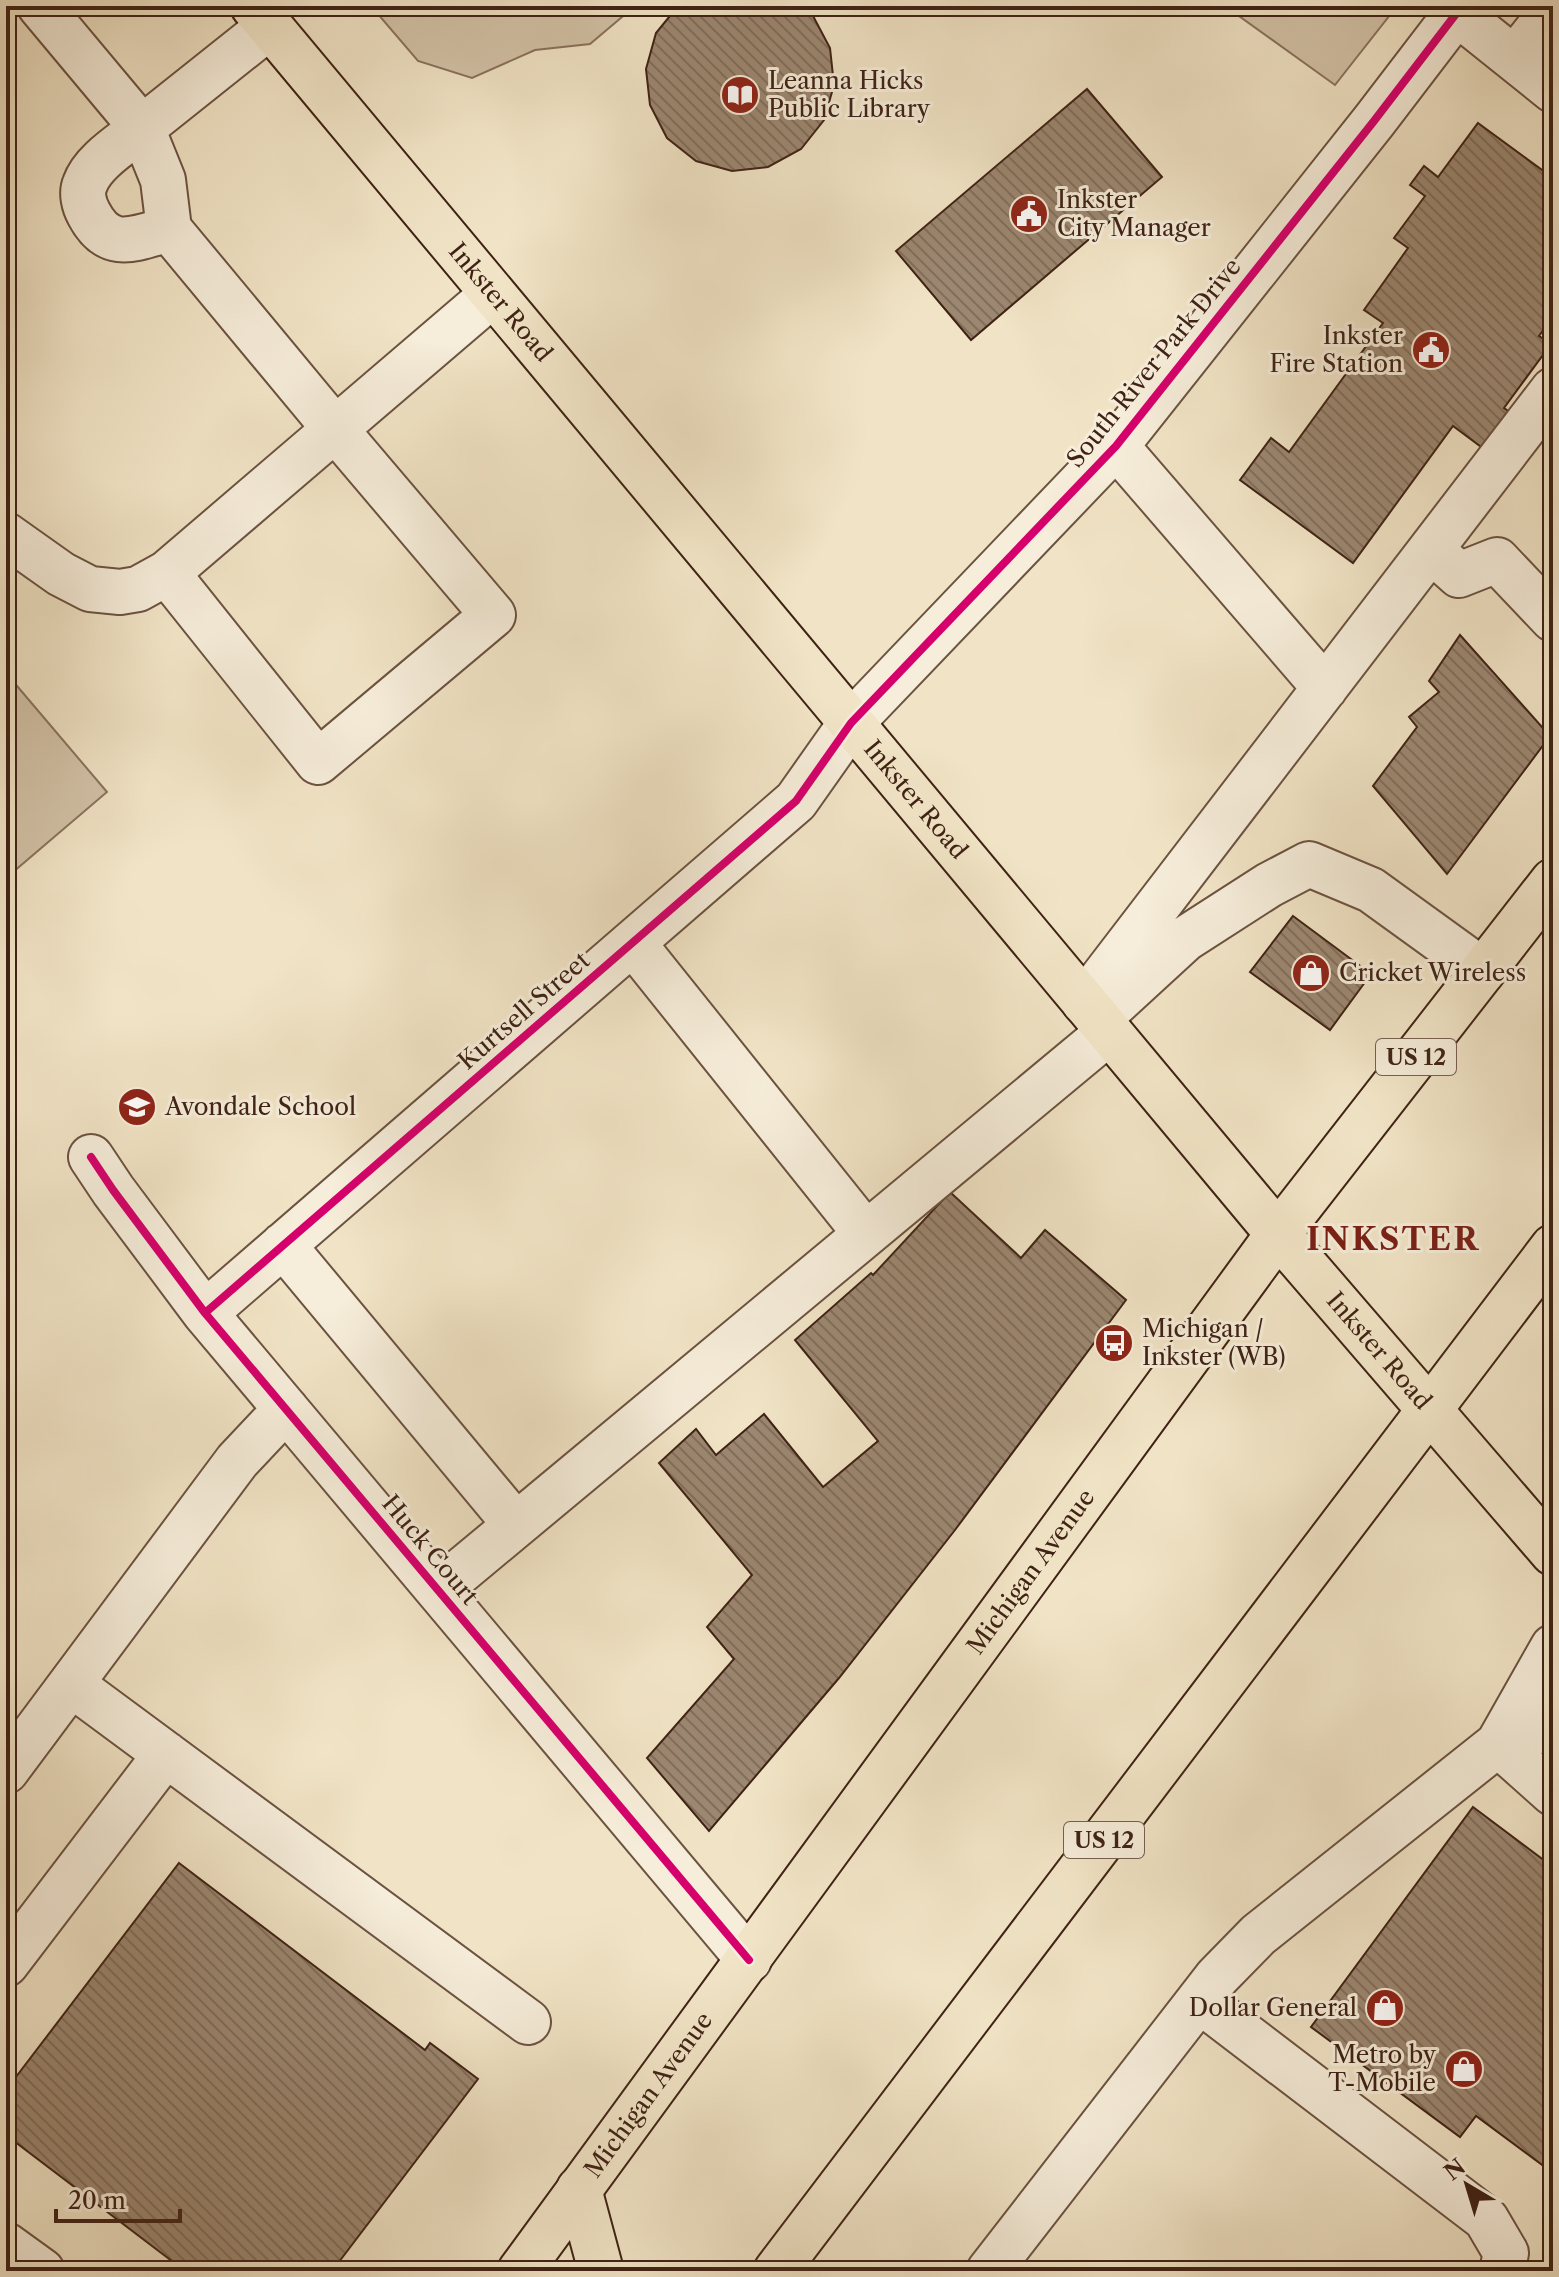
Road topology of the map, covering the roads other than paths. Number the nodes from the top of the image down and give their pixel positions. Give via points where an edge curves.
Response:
1 (40, 6) edge
2 (1459, 10) edge
3 (1553, 10) edge
4 (262, 16) edge
5 (1515, 58) junction
6 (1553, 90) edge
7 (142, 128) junction
8 (169, 229) junction
9 (493, 294) junction
10 (1553, 390) edge
11 (335, 429) junction
12 (1116, 446) junction
13 (6, 535) edge
14 (1431, 550) junction
15 (167, 573) junction
16 (1553, 619) edge
17 (1325, 688) junction
18 (851, 723) junction
19 (1553, 881) edge
20 (633, 943) junction
21 (1483, 971) junction
22 (1097, 1017) junction
23 (91, 1157) dead end
24 (866, 1234) junction
25 (1278, 1234) junction
26 (283, 1245) junction
27 (1553, 1247) edge
28 (205, 1313) junction
29 (286, 1409) junction
30 (1431, 1410) junction
31 (516, 1525) junction
32 (1553, 1553) edge
33 (438, 1590) junction
34 (1553, 1647) edge
35 (71, 1684) junction
36 (1553, 1726) edge
37 (1498, 1744) junction
38 (166, 1754) junction
39 (6, 1771) edge
40 (1553, 1793) edge
41 (749, 1960) junction
42 (6, 1964) edge
43 (1199, 2000) junction
44 (528, 2022) dead end
45 (579, 2189) junction
46 (6, 2245) edge
47 (795, 2260) edge
48 (42, 2271) edge
49 (520, 2271) edge
50 (601, 2271) edge
51 (989, 2271) edge
52 (1502, 2271) edge

1 - 7 street
2 - 5 street
2 - 12 street, South River Park Drive
3 - 5 street
4 - 7 street
4 - 9 main road, Inkster Road
5 - 6 street
7 - 8 street via 163,180
7 - 8 street via 93,170 83,186 84,205 105,236 125,241
8 - 11 street
9 - 11 street
9 - 18 main road, Inkster Road
10 - 14 street
11 - 15 street
11 - 15 street via 493,615 482,625 318,762
12 - 17 street
12 - 18 street, South River Park Drive
13 - 15 street via 90,589 138,589
14 - 16 street via 1459,575 1497,560
14 - 17 street
17 - 22 street
18 - 20 street, Kurtsell Street via 796,801
18 - 22 main road, Inkster Road
19 - 21 main road, Michigan Avenue / US 12
20 - 24 street
20 - 26 street, Kurtsell Street
21 - 22 street via 1371,890 1309,864 1185,939
21 - 25 main road, Michigan Avenue / US 12
22 - 24 street
22 - 25 main road, Inkster Road
23 - 28 street, Huck Court
24 - 31 street
25 - 30 main road, Inkster Road
25 - 41 main road, Michigan Avenue / US 12
26 - 28 street, Kurtsell Street
26 - 31 street
27 - 30 main road, US 12
28 - 29 street, Huck Court
29 - 33 street, Huck Court
29 - 35 street via 237,1461
30 - 32 main road, Inkster Road
30 - 47 main road, US 12
31 - 33 street
33 - 41 street, Huck Court
34 - 37 street
35 - 38 street
35 - 39 street
36 - 37 street
37 - 40 street
37 - 43 street via 1258,1935
38 - 42 street
38 - 44 street
41 - 45 main road, Michigan Avenue / US 12
43 - 51 street
43 - 52 street via 1486,2219 1506,2253
45 - 49 main road, Michigan Avenue / US 12
45 - 50 main road
46 - 48 street

